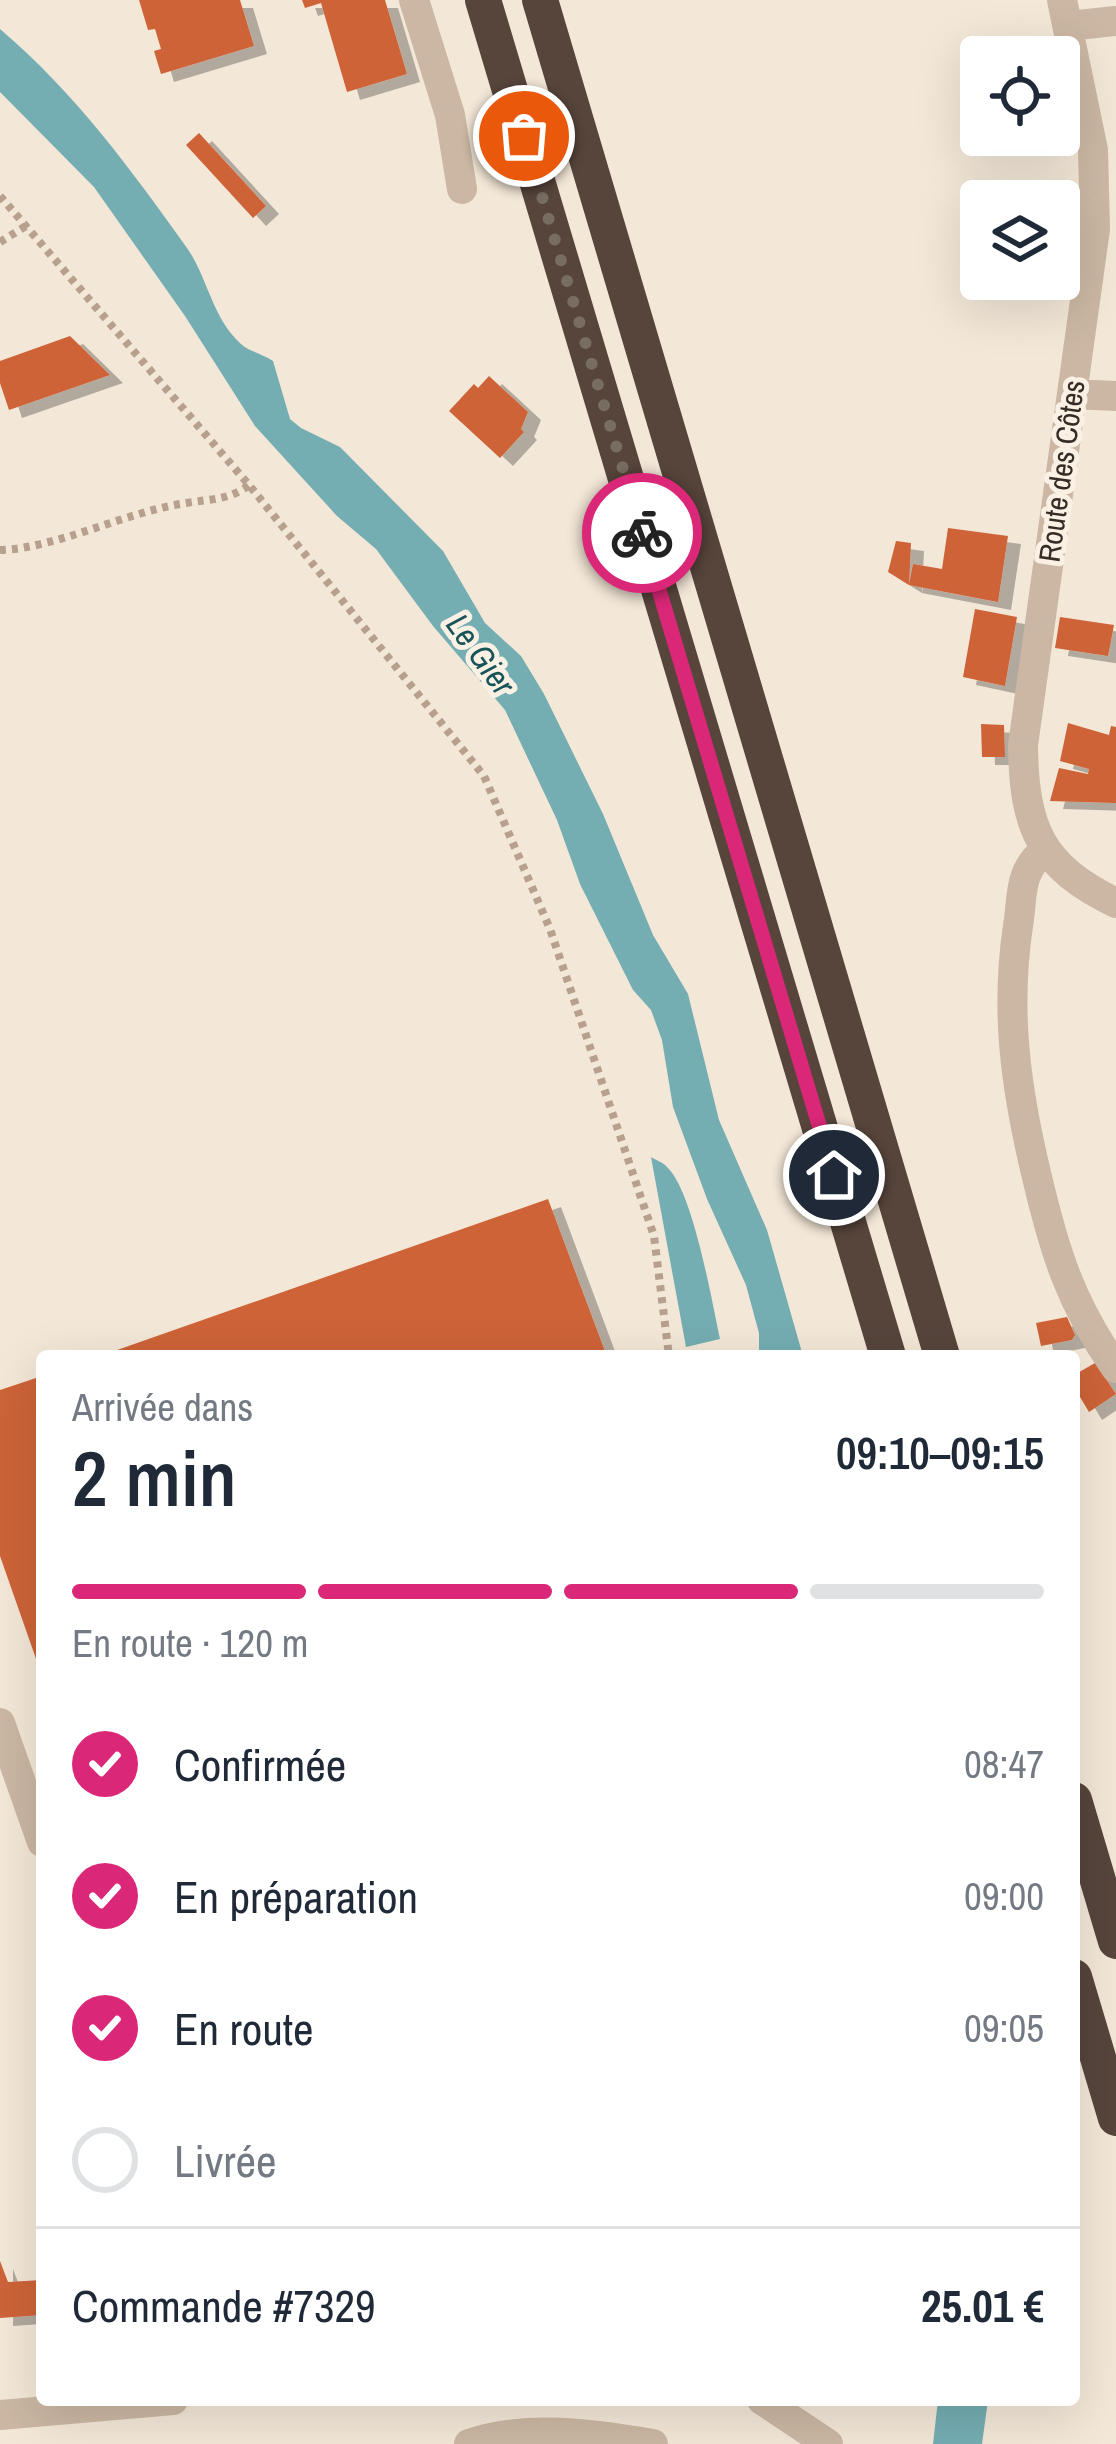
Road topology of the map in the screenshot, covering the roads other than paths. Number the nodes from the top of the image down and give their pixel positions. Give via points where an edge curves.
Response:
1 (415, 0) edge
2 (483, 0) edge
3 (539, 0) edge
4 (1065, 13) edge
5 (1116, 21) edge
6 (462, 189) dead end
7 (1072, 394) junction
8 (1116, 396) edge
9 (1044, 851) junction
10 (1116, 903) edge
11 (886, 1350) edge
12 (940, 1350) edge
13 (1116, 1368) edge
14 (1, 1729) edge
15 (1080, 1820) edge
16 (36, 1825) edge
17 (1116, 1941) edge
18 (1080, 1997) edge
19 (1116, 2118) edge
20 (104, 2406) edge
21 (771, 2406) edge
22 (0, 2415) edge
23 (469, 2444) edge
24 (653, 2444) edge
25 (828, 2444) edge

1 - 6 street via 450,115
2 - 11 highway
3 - 12 highway
4 - 5 street
4 - 7 street, Route des Côtes via 1097,190
7 - 8 street
7 - 9 street, Route des Côtes via 1023,745 1030,819
9 - 10 street
9 - 13 street via 1021,888 1010,989 1019,1101 1055,1256
14 - 16 street
15 - 17 highway
18 - 19 highway
20 - 22 street
21 - 25 street
23 - 24 street via 533,2433

